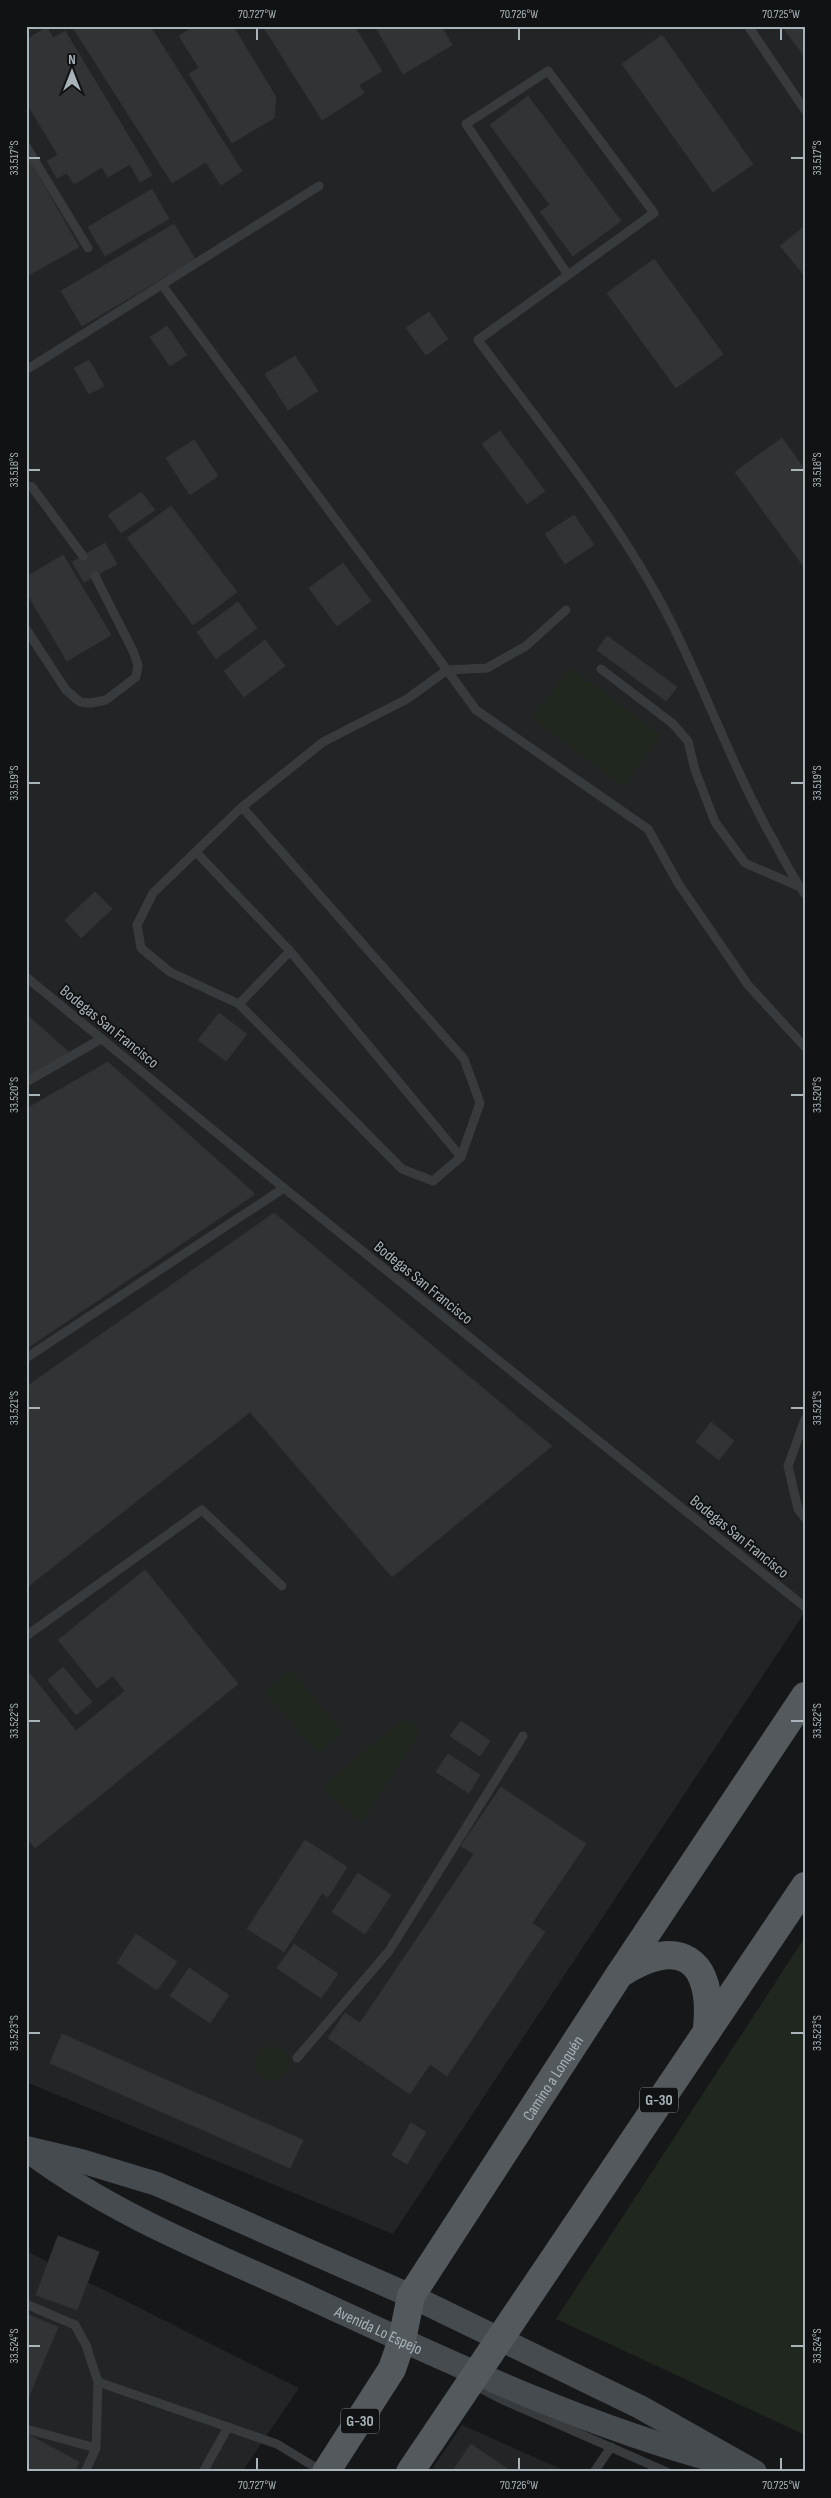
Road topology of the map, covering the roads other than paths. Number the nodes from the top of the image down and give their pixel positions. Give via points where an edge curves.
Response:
1 (748, 26) edge
2 (805, 110) edge
3 (26, 146) edge
4 (320, 186) dead end
5 (88, 248) dead end
6 (568, 275) junction
7 (162, 285) junction
8 (26, 370) edge
9 (26, 486) edge
10 (82, 556) dead end
11 (95, 576) dead end
12 (566, 610) dead end
13 (26, 629) edge
14 (601, 669) dead end
15 (447, 670) junction
16 (242, 807) junction
17 (196, 852) junction
18 (802, 891) edge
19 (290, 951) junction
20 (26, 977) edge
21 (239, 1004) junction
22 (101, 1038) junction
23 (805, 1047) edge
24 (26, 1082) edge
25 (461, 1157) junction
26 (284, 1188) junction
27 (26, 1358) edge
28 (805, 1419) edge
29 (805, 1518) edge
30 (282, 1586) dead end
31 (805, 1607) edge
32 (26, 1636) edge
33 (805, 1696) edge
34 (523, 1736) dead end
35 (805, 1886) edge
36 (619, 1975) junction
37 (708, 2028) junction
38 (297, 2058) dead end
39 (26, 2149) edge
40 (411, 2296) junction
41 (26, 2304) edge
42 (500, 2337) junction
43 (402, 2340) junction
44 (472, 2377) junction
45 (98, 2382) junction
46 (228, 2427) junction
47 (26, 2429) edge
48 (611, 2447) junction
49 (96, 2448) junction
50 (752, 2471) edge
51 (85, 2472) edge
52 (203, 2472) edge
53 (324, 2472) edge
54 (410, 2472) edge
55 (594, 2472) edge
56 (668, 2472) edge

1 - 2 lane
3 - 5 lane
4 - 7 lane
6 - 6 lane via 466,124 548,71 654,213
6 - 18 lane via 478,340 618,532 651,584 739,774
7 - 8 lane
7 - 15 lane
9 - 10 lane via 32,488
11 - 13 lane via 138,665 136,676 106,700 80,702 66,690
12 - 15 lane via 526,646 487,668
14 - 18 lane via 672,724 688,741 714,822 745,864
15 - 16 lane via 408,699 323,742
15 - 23 lane via 476,710 648,829 678,882 748,985
16 - 17 lane
16 - 25 lane via 464,1058 480,1103
17 - 19 lane
17 - 21 lane via 153,894 137,925 141,948 170,972
19 - 21 lane
19 - 25 lane
20 - 22 lane, Bodegas San Francisco
21 - 25 lane via 402,1168 433,1181
22 - 24 lane
22 - 26 lane, Bodegas San Francisco
26 - 27 lane
26 - 31 lane, Bodegas San Francisco
28 - 29 lane via 788,1466 798,1509
30 - 32 lane via 202,1510
33 - 36 main road, Camino a Lonquén / G-30
34 - 38 lane via 389,1951
35 - 37 main road, G-30
36 - 37 main road via 655,1958 672,1955 688,1959 700,1970 706,1987
36 - 40 main road, Camino a Lonquén / G-30
37 - 42 main road, G-30
39 - 40 main road, Avenida Lo Espejo via 82,2161 157,2184
39 - 43 main road, Avenida Lo Espejo via 82,2188 132,2216
40 - 42 main road, Avenida Lo Espejo
40 - 43 main road, Camino a Lonquén / G-30
41 - 45 lane via 75,2325 86,2345
42 - 44 main road, G-30
42 - 50 main road, Avenida Lo Espejo via 640,2407
43 - 44 main road, Avenida Lo Espejo
43 - 53 main road, Camino a Lonquén / G-30 via 382,2388
44 - 48 lane via 503,2400
44 - 50 main road, Avenida Lo Espejo via 626,2433
44 - 54 main road, G-30
45 - 46 lane
45 - 49 lane
46 - 52 lane
46 - 53 lane via 277,2444
47 - 49 lane
48 - 55 lane
48 - 56 lane
49 - 51 lane

